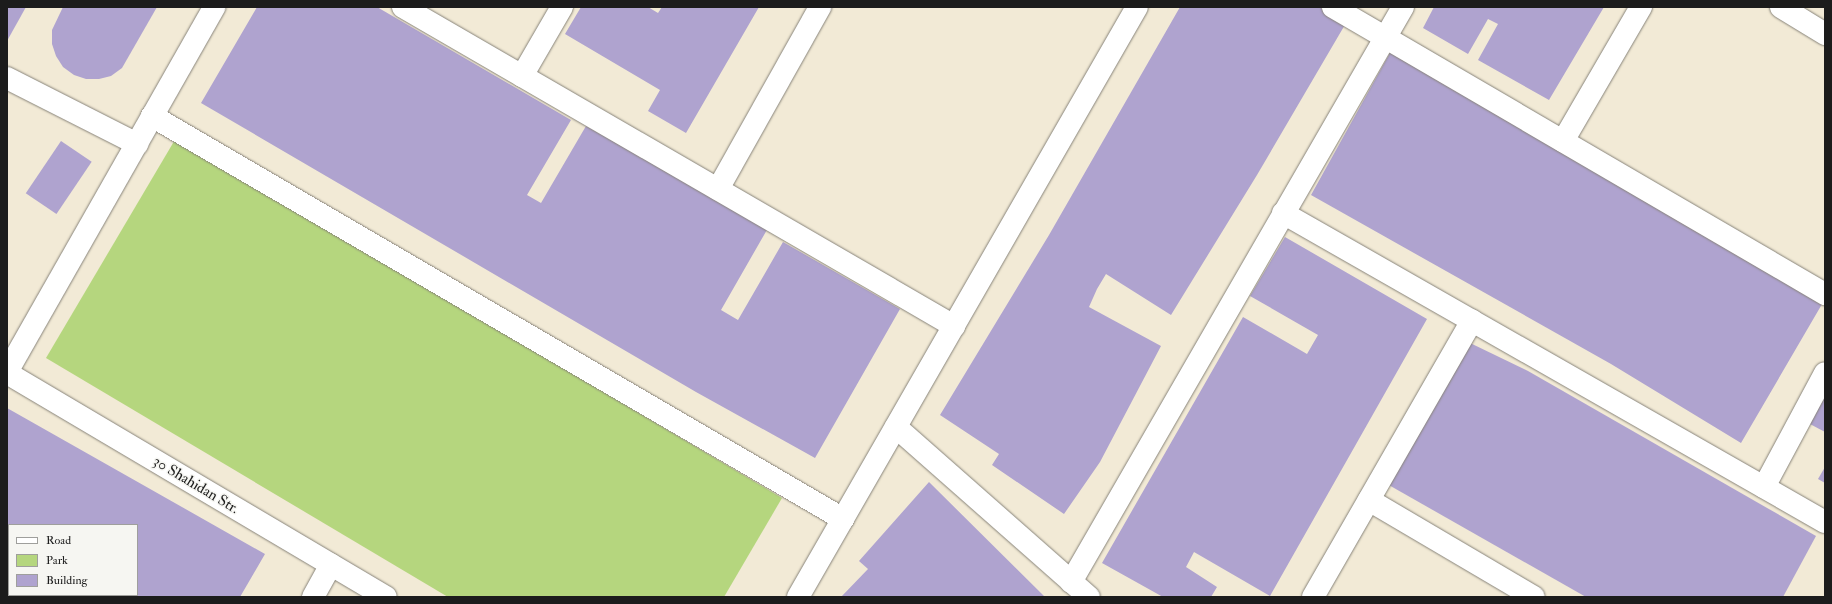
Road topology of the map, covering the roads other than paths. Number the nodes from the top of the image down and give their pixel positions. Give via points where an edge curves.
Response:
1 (214, 7) edge
2 (403, 7) edge
3 (562, 7) edge
4 (820, 7) edge
5 (1137, 7) edge
6 (1333, 7) edge
7 (1403, 7) edge
8 (1641, 7) edge
9 (1780, 7) edge
10 (1825, 34) edge
11 (1386, 38) junction
12 (522, 76) junction
13 (7, 78) edge
14 (152, 116) junction
15 (1563, 141) junction
16 (137, 144) junction
17 (718, 189) junction
18 (1283, 213) junction
19 (1825, 294) edge
20 (1472, 321) junction
21 (954, 326) junction
22 (7, 372) edge
23 (1825, 373) edge
24 (896, 427) junction
25 (1764, 487) junction
26 (1369, 500) junction
27 (843, 519) junction
28 (1825, 522) edge
29 (331, 565) junction
30 (1071, 582) junction
31 (313, 597) edge
32 (386, 597) edge
33 (798, 597) edge
34 (1089, 597) edge
35 (1313, 597) edge
36 (1534, 597) edge

1 - 14 street
2 - 12 street
3 - 12 street
4 - 17 street
5 - 21 street
6 - 11 street
7 - 11 street
8 - 15 street
9 - 10 street
11 - 15 street
11 - 18 street
12 - 17 street
13 - 16 street
14 - 16 street
14 - 27 street
15 - 19 street
16 - 22 street
17 - 21 street
18 - 20 street
18 - 30 street
20 - 25 street
20 - 26 street
21 - 24 street
22 - 29 street, 30 Shahidan Str.
23 - 25 street
24 - 27 street
24 - 30 street
25 - 28 street
26 - 35 street
26 - 36 street
27 - 33 street
29 - 31 street
29 - 32 street, 30 Shahidan Str.
30 - 34 street

